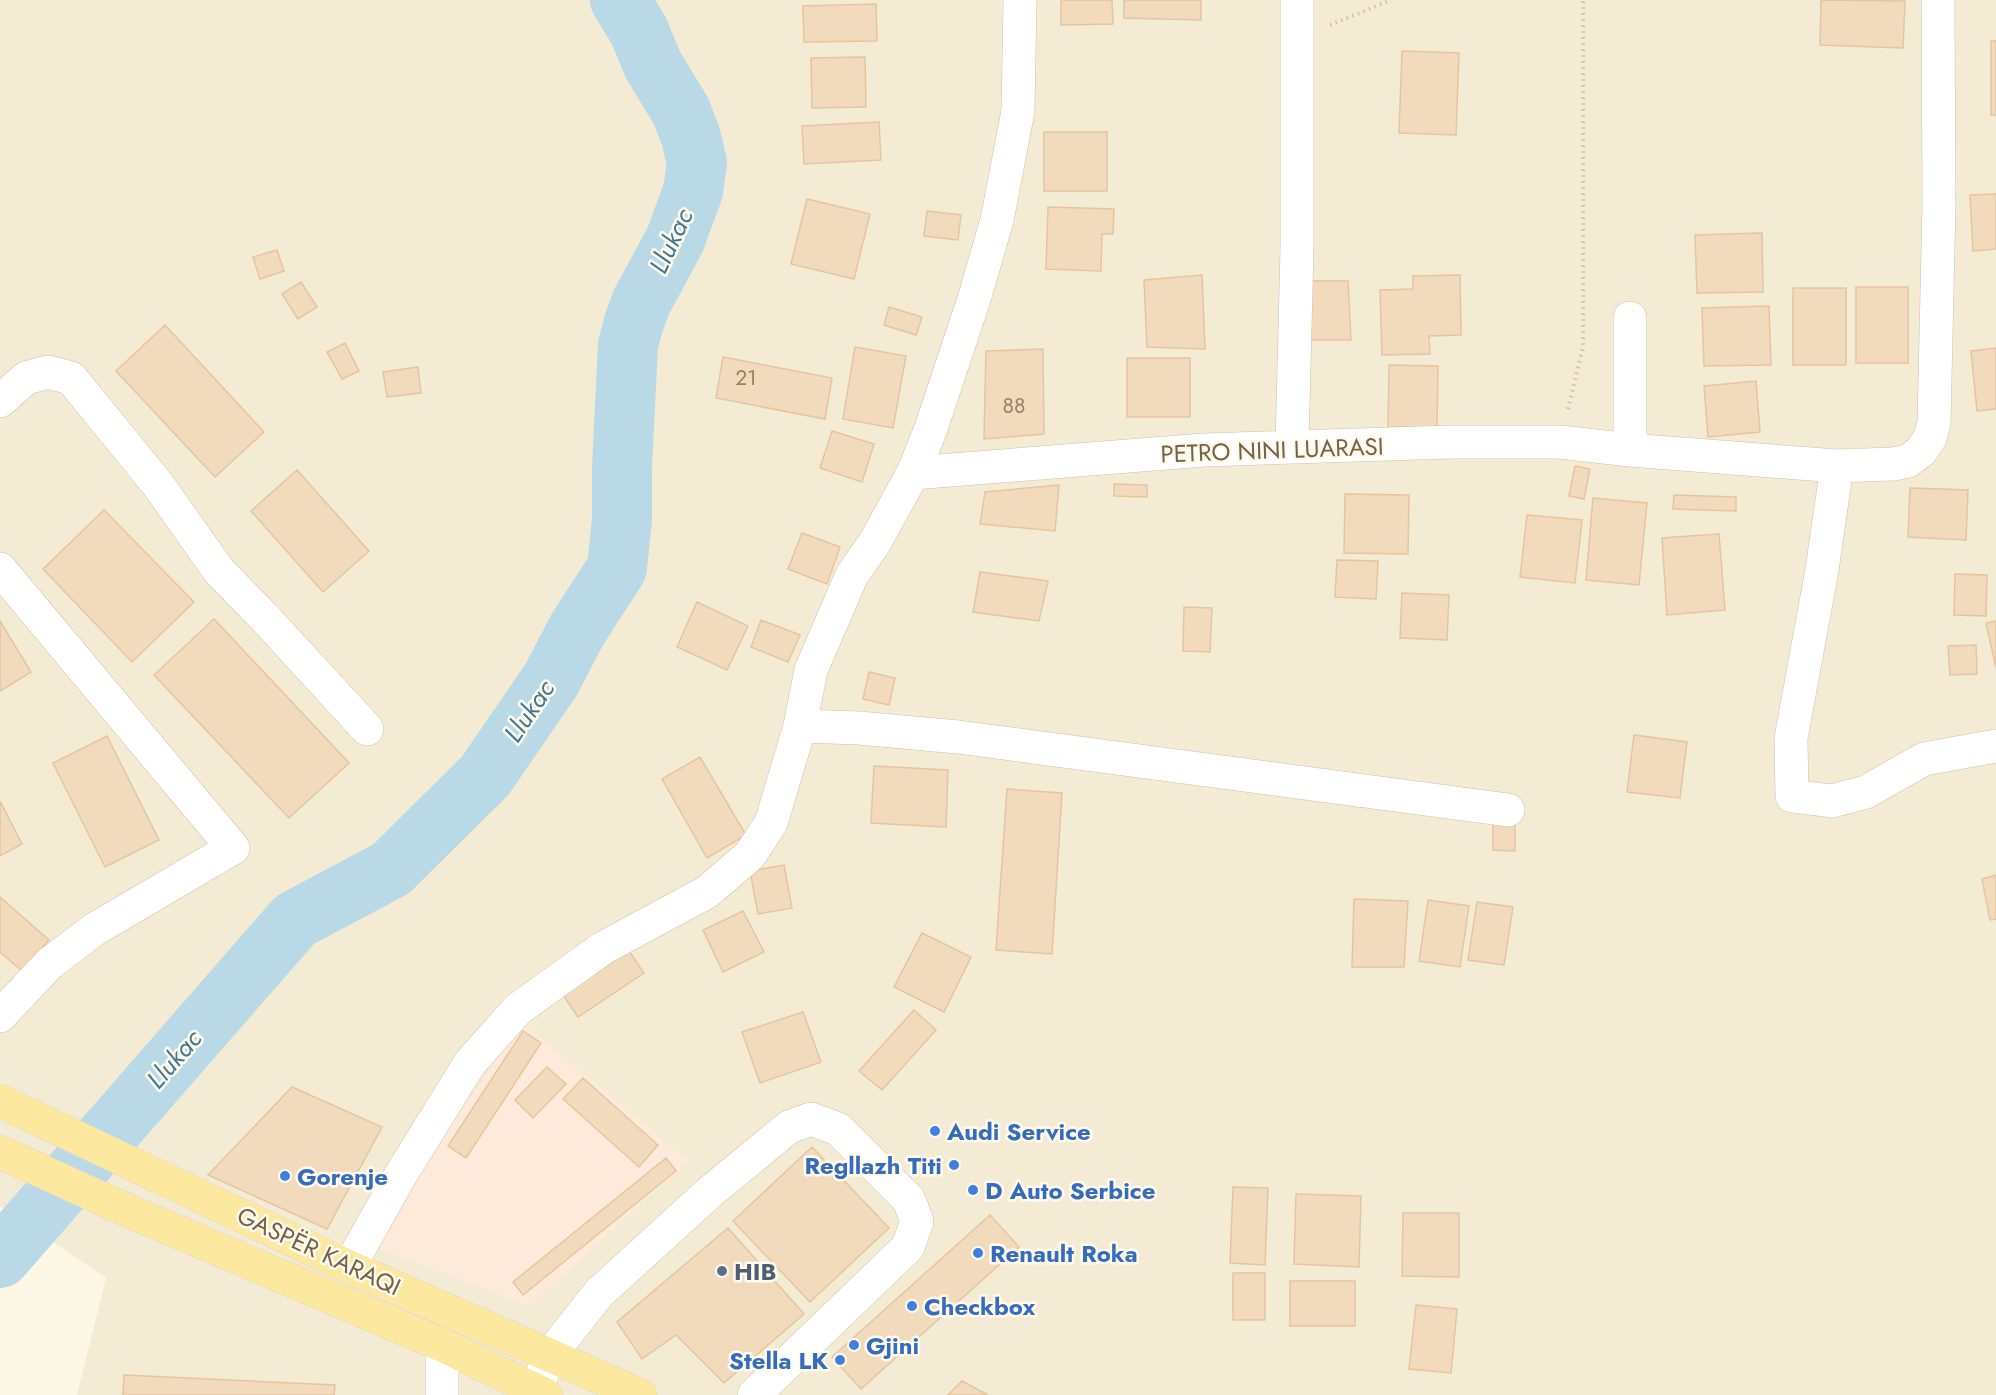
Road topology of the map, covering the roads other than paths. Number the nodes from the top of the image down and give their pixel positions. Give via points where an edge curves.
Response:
1 (1020, 0) edge
2 (1297, 0) edge
3 (1938, 0) edge
4 (1630, 318) dead end
5 (0, 401) edge
6 (1292, 446) junction
7 (1630, 450) junction
8 (1837, 466) junction
9 (913, 473) junction
10 (0, 569) edge
11 (800, 726) junction
12 (367, 729) dead end
13 (1996, 746) edge
14 (1508, 810) dead end
15 (0, 1016) edge
16 (0, 1101) edge
17 (0, 1152) edge
18 (349, 1267) junction
19 (442, 1345) junction
20 (550, 1356) junction
21 (539, 1393) edge
22 (442, 1395) edge
23 (640, 1395) edge
24 (754, 1395) edge

1 - 9 street via 1018,111 997,220 975,296
2 - 6 street
3 - 8 street, PETRO NINI LUARASI via 1940,204 1934,423 1922,451 1908,461
4 - 7 street
5 - 12 street via 26,378 48,372 70,378 159,486 219,571
6 - 7 street, PETRO NINI LUARASI via 1560,442
6 - 9 street, PETRO NINI LUARASI
7 - 8 street, PETRO NINI LUARASI
8 - 13 street via 1791,738 1792,796 1832,801 1866,792 1924,759
9 - 11 street via 852,575 811,670
10 - 15 street via 233,848 95,929 50,963
11 - 14 street via 958,737
11 - 18 street via 771,823 750,855 707,892 603,948 518,1009 470,1063
16 - 18 main road, GASPËR KARAQI
17 - 19 main road, GASPËR KARAQI
18 - 20 main road, GASPËR KARAQI
19 - 21 main road, GASPËR KARAQI
19 - 22 street
20 - 21 street
20 - 23 main road, GASPËR KARAQI
20 - 24 street via 598,1293 710,1192 789,1128 811,1119 838,1129 909,1200 917,1221 908,1247

